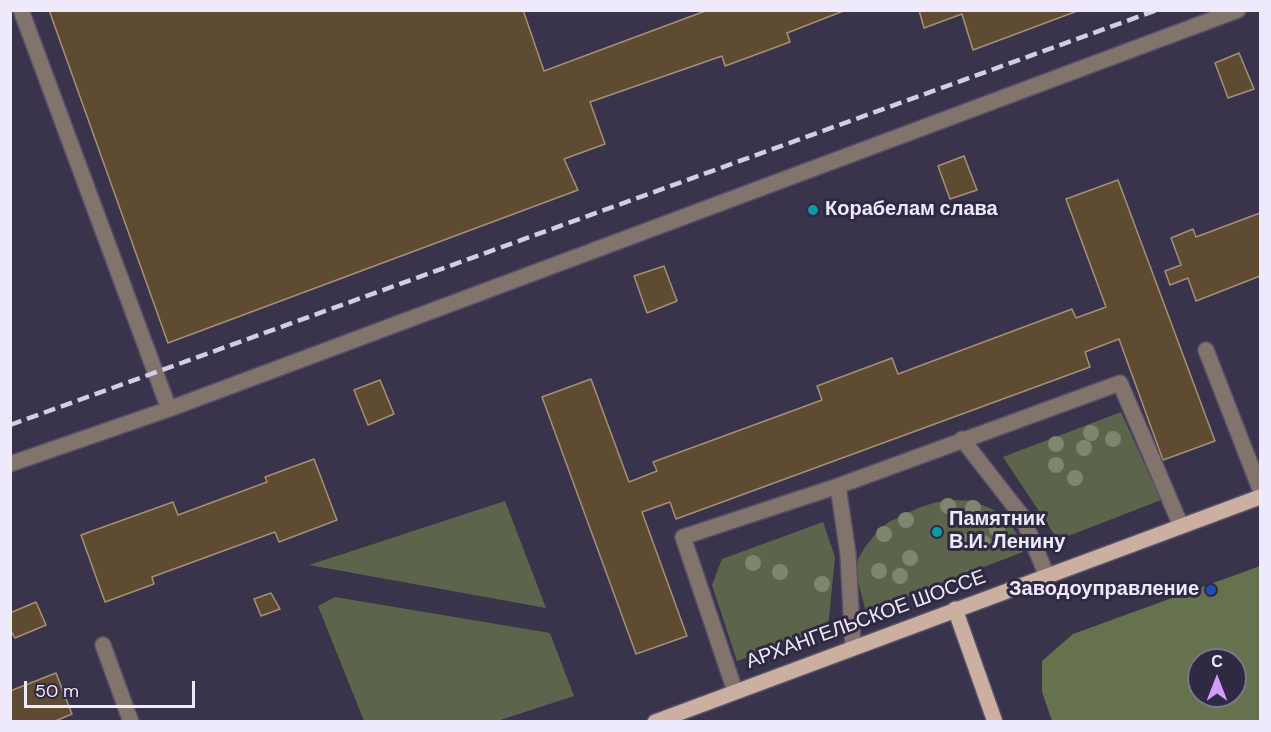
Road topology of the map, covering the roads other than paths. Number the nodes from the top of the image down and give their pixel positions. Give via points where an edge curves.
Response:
1 (21, 10) edge
2 (1238, 10) edge
3 (1206, 350) dead end
4 (169, 409) junction
5 (962, 439) junction
6 (10, 464) edge
7 (838, 486) junction
8 (1260, 489) edge
9 (1260, 497) edge
10 (1181, 526) junction
11 (1047, 576) junction
12 (955, 609) junction
13 (103, 645) dead end
14 (853, 647) junction
15 (735, 691) junction
16 (131, 722) edge
17 (655, 722) edge
18 (995, 722) edge

1 - 4 lane
2 - 4 lane
3 - 8 lane
4 - 6 lane
5 - 7 lane
5 - 10 lane via 1120,383
5 - 11 lane via 1022,516
7 - 14 lane via 848,554
7 - 15 lane via 682,537
9 - 10 main road, АРХАНГЕЛЬСКОЕ ШОССЕ
10 - 11 main road, АРХАНГЕЛЬСКОЕ ШОССЕ
11 - 12 main road, АРХАНГЕЛЬСКОЕ ШОССЕ
12 - 14 main road, АРХАНГЕЛЬСКОЕ ШОССЕ
12 - 18 main road
13 - 16 lane
14 - 15 main road, АРХАНГЕЛЬСКОЕ ШОССЕ
15 - 17 main road, АРХАНГЕЛЬСКОЕ ШОССЕ

